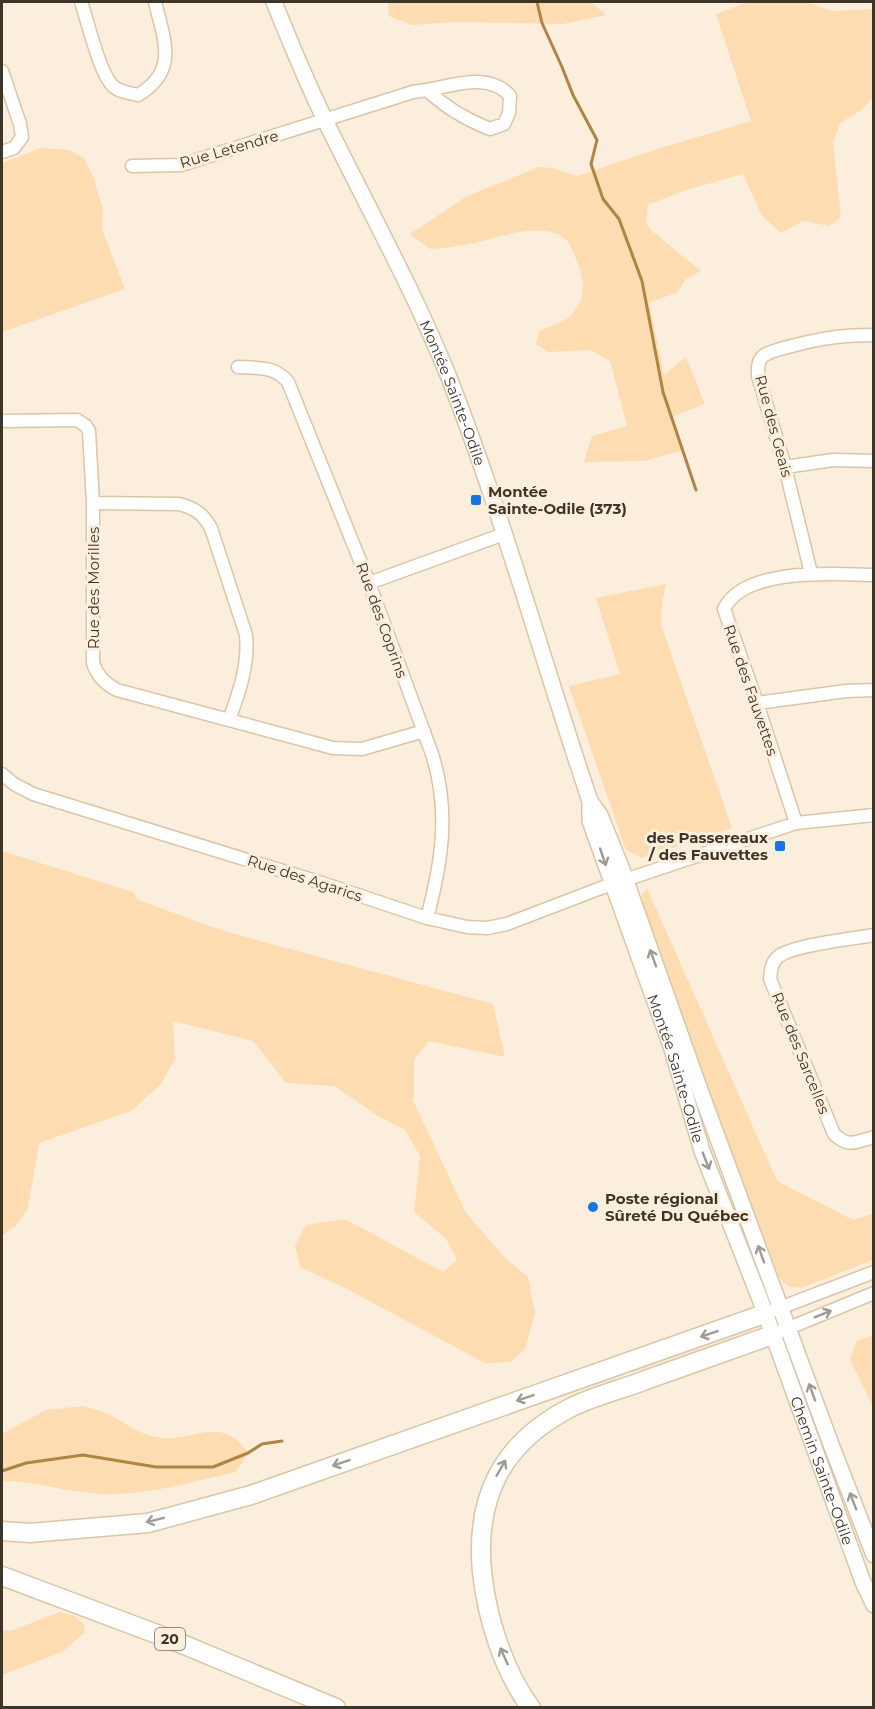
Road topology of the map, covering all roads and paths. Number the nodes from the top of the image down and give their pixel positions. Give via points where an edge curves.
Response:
1 (81, 2) edge
2 (155, 2) edge
3 (274, 2) edge
4 (2, 71) edge
5 (427, 90) junction
6 (325, 120) junction
7 (2, 152) edge
8 (132, 165) dead end
9 (873, 335) edge
10 (238, 366) dead end
11 (2, 421) edge
12 (873, 461) edge
13 (785, 467) junction
14 (93, 503) junction
15 (504, 534) junction
16 (811, 573) junction
17 (873, 575) edge
18 (369, 583) junction
19 (873, 690) edge
20 (757, 703) junction
21 (229, 720) junction
22 (424, 731) junction
23 (2, 774) edge
24 (873, 815) edge
25 (796, 822) junction
26 (619, 882) junction
27 (427, 918) junction
28 (873, 935) edge
29 (873, 1137) edge
30 (873, 1272) edge
31 (873, 1293) edge
32 (773, 1311) junction
33 (780, 1331) junction
34 (2, 1531) edge
35 (873, 1555) edge
36 (2, 1576) edge
37 (873, 1605) edge
38 (336, 1707) edge
39 (531, 1707) edge

1 - 2 street via 112,86 138,95 151,88 165,66
3 - 6 main road, Montée Sainte-Odile
4 - 7 street via 22,137 14,148
5 - 5 street, Rue Letendre via 490,129 504,123 509,113 510,96 504,88 489,82
5 - 6 street, Rue Letendre
6 - 8 street, Rue Letendre via 181,165
6 - 15 main road, Montée Sainte-Odile via 447,373
9 - 13 street, Rue des Geais via 820,338 771,352 758,363 758,376
10 - 18 street, Rue des Coprins via 272,369 288,382
11 - 14 street, Rue des Morilles via 67,419 86,426 91,437
12 - 13 street via 833,460
13 - 16 street, Rue des Geais
14 - 21 street, Rue des Morilles via 96,672 117,690
14 - 21 street via 179,504 204,516 248,649
15 - 18 street
15 - 26 main road, Montée Sainte-Odile via 590,801 590,821
16 - 17 street, Rue des Fauvettes
16 - 20 street, Rue des Fauvettes via 748,586 729,598 724,609
18 - 22 street, Rue des Coprins
19 - 20 street via 846,690
20 - 25 street, Rue des Fauvettes
21 - 22 street, Rue des Morilles via 348,750 374,747
22 - 27 street, Rue des Coprins via 437,770 442,815 439,873
23 - 27 street, Rue des Agarics via 33,794
24 - 25 street, Rue des Agarics
25 - 26 street, Rue des Agarics
26 - 27 street, Rue des Agarics via 487,928
26 - 32 main road, Montée Sainte-Odile via 702,1151
28 - 29 street, Rue des Sarcelles via 790,950 771,966 770,979 834,1134 848,1144
30 - 32 street
33 -> 31 street
32 - 33 main road, Montée Sainte-Odile
32 -> 34 highway via 251,1495 148,1522 30,1533
35 -> 33 main road, Chemin Sainte-Odile
33 - 37 main road, Chemin Sainte-Odile via 862,1582
39 -> 33 highway via 501,1650 485,1599 481,1556 483,1517 491,1486 508,1456 534,1431 571,1407
36 - 38 highway, 20

